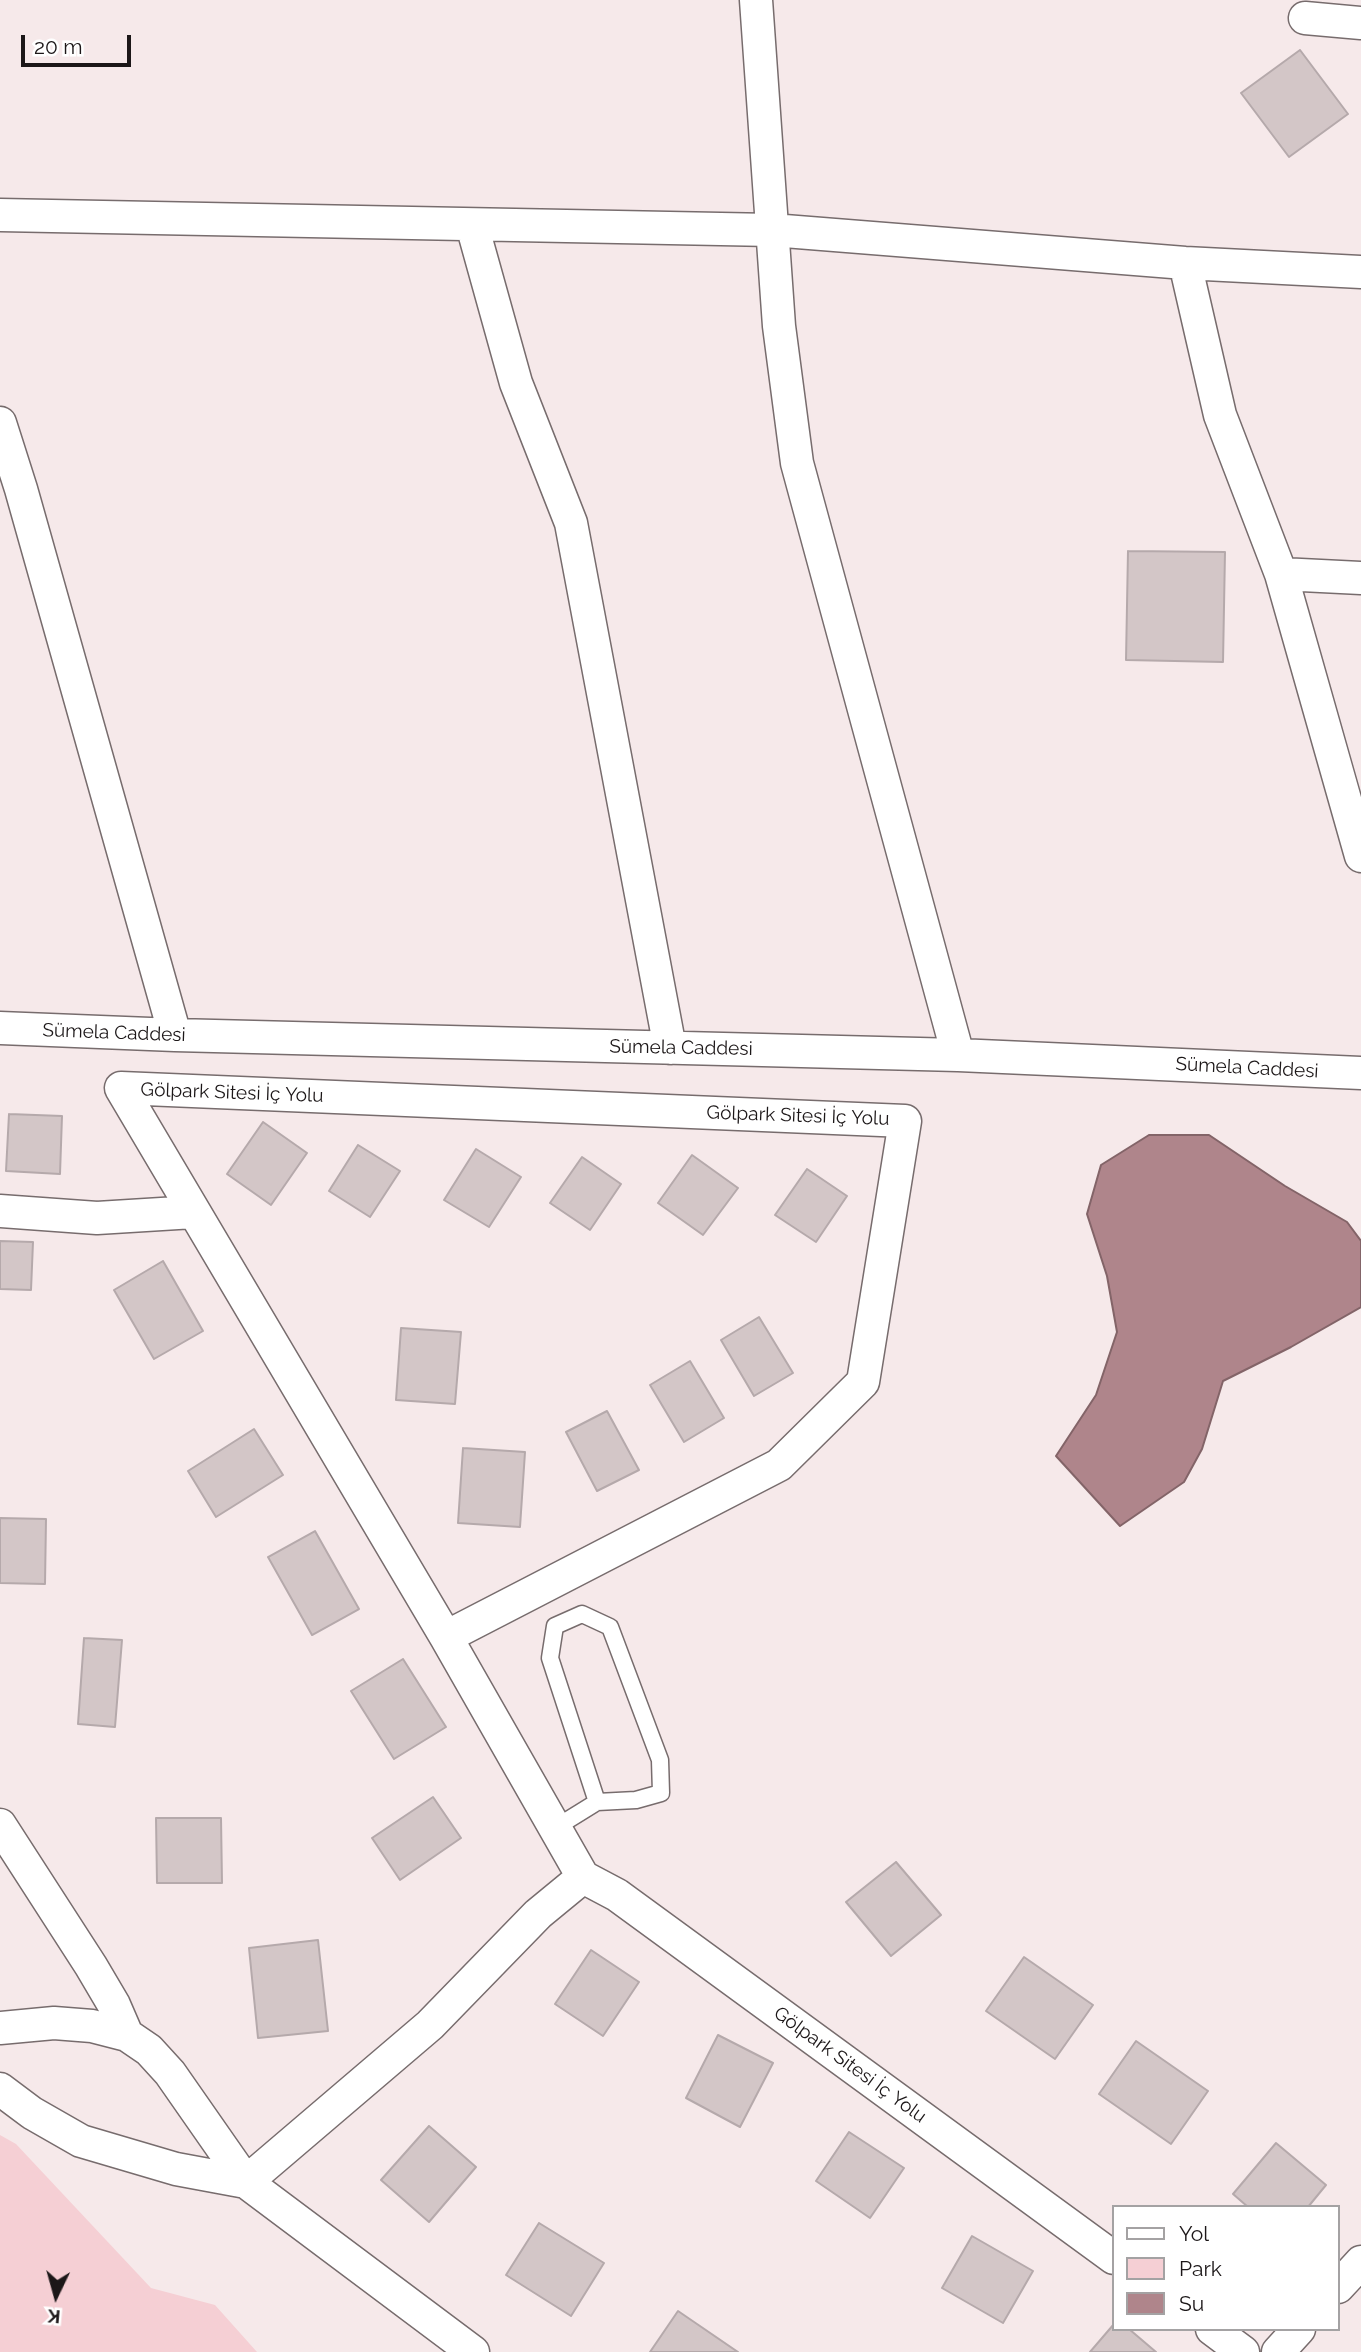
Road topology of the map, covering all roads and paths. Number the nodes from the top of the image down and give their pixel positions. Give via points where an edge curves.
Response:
1 (756, 0) edge
2 (1305, 18) dead end
3 (1361, 23) edge
4 (0, 215) edge
5 (472, 225) junction
6 (772, 230) junction
7 (1185, 262) junction
8 (1361, 272) edge
9 (0, 423) edge
10 (1281, 575) junction
11 (1361, 578) edge
12 (1361, 856) edge
13 (0, 1028) edge
14 (175, 1035) junction
15 (670, 1048) junction
16 (958, 1055) junction
17 (1361, 1073) edge
18 (0, 1211) edge
19 (194, 1212) junction
20 (446, 1637) junction
21 (597, 1802) junction
22 (0, 1825) edge
23 (555, 1828) junction
24 (583, 1877) junction
25 (0, 2028) edge
26 (127, 2035) junction
27 (0, 2089) edge
28 (246, 2182) junction
29 (1112, 2257) edge
30 (1361, 2262) edge
31 (1340, 2285) edge
32 (1215, 2331) edge
33 (1297, 2331) edge
34 (473, 2352) edge
35 (1243, 2352) edge
36 (1278, 2352) edge

1 - 6 street
2 - 3 street
4 - 5 street
5 - 6 street
5 - 15 street via 516,383 571,523
6 - 7 street
6 - 16 street via 797,463
7 - 8 street
7 - 10 street via 1220,415
9 - 14 street
10 - 11 street
10 - 12 street
13 - 14 street, Sümela Caddesi
14 - 15 street, Sümela Caddesi
15 - 16 street, Sümela Caddesi
16 - 17 street, Sümela Caddesi
18 - 19 street via 97,1218
19 - 20 street, Gölpark Sitesi İç Yolu
19 - 20 street, Gölpark Sitesi İç Yolu via 121,1088 905,1121 863,1382 779,1465
20 - 23 street, Gölpark Sitesi İç Yolu
21 - 21 lane via 661,1793 660,1760 610,1627 582,1614 555,1626 550,1658
21 - 23 lane
22 - 26 street via 91,1966
23 - 24 street, Gölpark Sitesi İç Yolu
24 - 28 street via 538,1913 430,2025
24 - 29 street, Gölpark Sitesi İç Yolu via 617,1895
25 - 26 street via 54,2023
26 - 28 street via 170,2073
27 - 28 street via 81,2141 176,2169
28 - 34 street
30 - 31 street
32 - 35 street
33 - 36 street

